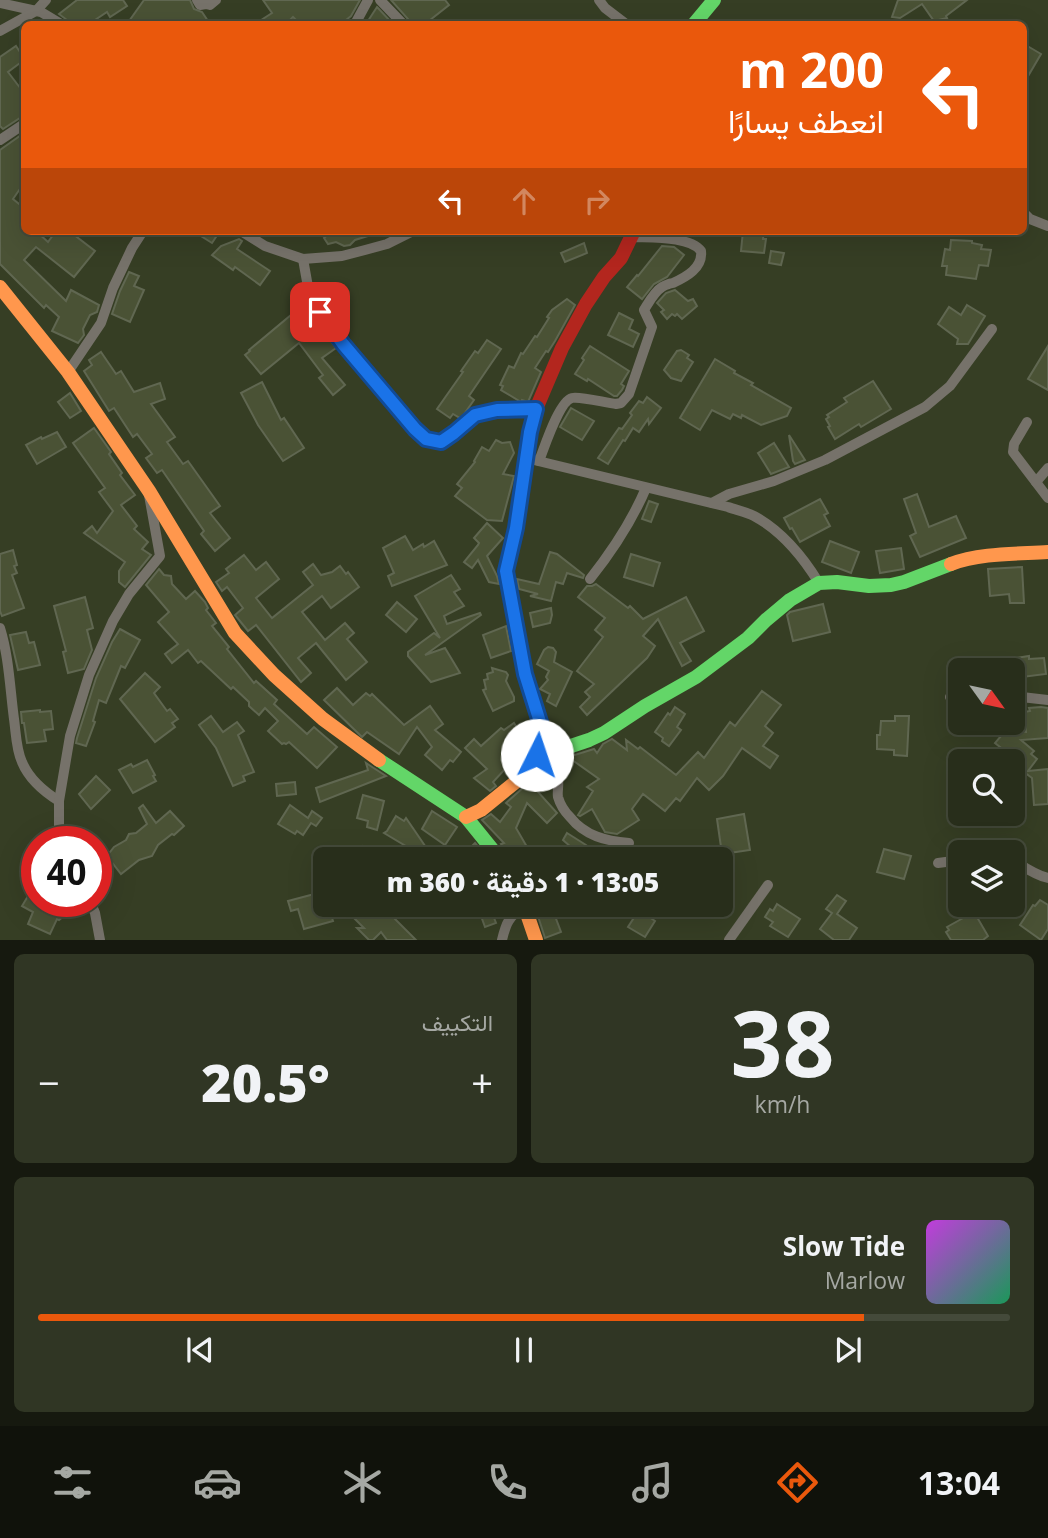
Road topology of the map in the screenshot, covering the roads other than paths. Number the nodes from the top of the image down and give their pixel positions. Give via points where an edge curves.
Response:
1 (46, 0) edge
2 (197, 0) edge
3 (216, 0) edge
4 (368, 0) edge
5 (380, 0) edge
6 (599, 0) edge
7 (714, 0) edge
8 (0, 3) edge
9 (36, 11) junction
10 (57, 21) edge
11 (357, 21) edge
12 (400, 21) edge
13 (622, 21) edge
14 (696, 21) edge
15 (0, 31) edge
16 (21, 126) edge
17 (0, 140) edge
18 (1027, 216) edge
19 (1048, 226) edge
20 (140, 235) edge
21 (247, 235) edge
22 (406, 235) edge
23 (632, 235) edge
24 (639, 235) edge
25 (303, 259) junction
26 (0, 287) edge
27 (992, 329) dead end
28 (68, 372) junction
29 (536, 409) junction
30 (1027, 422) dead end
31 (533, 460) junction
32 (1048, 468) edge
33 (1036, 482) junction
34 (646, 488) junction
35 (149, 491) junction
36 (1048, 498) edge
37 (712, 503) junction
38 (1048, 552) edge
39 (590, 579) dead end
40 (819, 583) junction
41 (0, 628) edge
42 (1026, 697) edge
43 (1048, 700) edge
44 (542, 755) junction
45 (59, 801) junction
46 (466, 817) junction
47 (59, 826) edge
48 (629, 843) dead end
49 (490, 847) edge
50 (948, 862) edge
51 (937, 863) dead end
52 (1025, 868) edge
53 (1048, 877) edge
54 (768, 885) dead end
55 (96, 917) edge
56 (511, 917) edge
57 (523, 917) edge
58 (100, 940) edge
59 (502, 940) edge
60 (536, 940) edge
61 (729, 940) edge

1 - 9 street
2 - 3 street via 200,5
4 - 11 street
5 - 12 street
6 - 13 street
7 - 14 street
8 - 9 street
9 - 10 street
9 - 15 street
16 - 17 street
18 - 19 street
20 - 28 street via 101,323
21 - 25 street
22 - 25 street via 342,256
23 - 29 street via 580,315
24 - 31 street via 694,244 702,257 686,277 662,286 644,310 652,327 629,394 616,404 573,398 565,402
25 - 29 street via 308,287 320,312 426,439 441,442 475,415
26 - 28 street
27 - 37 street via 950,386 925,407 825,460
28 - 35 street
29 - 31 street
30 - 33 street via 1013,452
31 - 34 street
31 - 44 street via 506,571 525,674 540,722
32 - 33 street
33 - 36 street
34 - 37 street
34 - 39 street via 615,547
35 - 45 street via 160,556 121,607 89,675 70,736
35 - 46 street via 235,633 274,675 371,755
37 - 40 street via 753,516 772,528 806,562
38 - 40 street via 958,561 891,585
40 - 44 street via 790,600 696,677 604,733
41 - 45 street via 21,761 35,782
42 - 43 street
44 - 46 street via 502,794
44 - 48 street via 558,779 558,797 576,824 592,836
45 - 47 street
46 - 49 street
50 - 51 street
52 - 53 street
54 - 61 street
55 - 58 street
56 - 59 street
57 - 60 street

